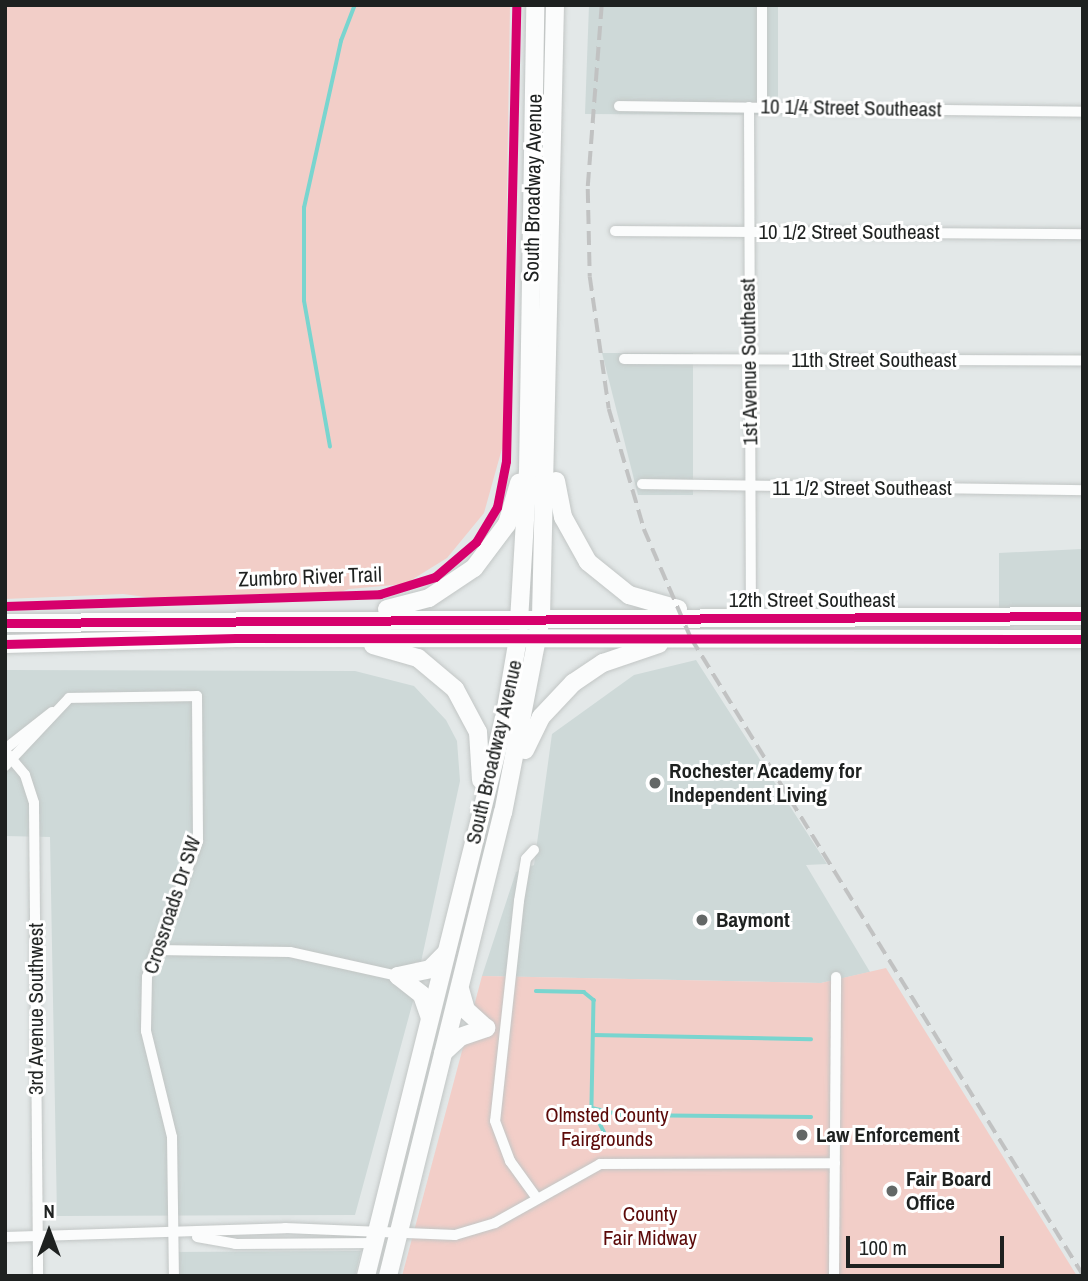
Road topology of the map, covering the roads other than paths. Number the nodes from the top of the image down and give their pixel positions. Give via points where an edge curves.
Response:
1 (535, 5) edge
2 (555, 5) edge
3 (762, 5) edge
4 (619, 106) dead end
5 (748, 107) junction
6 (762, 107) junction
7 (1083, 111) edge
8 (615, 231) dead end
9 (748, 231) junction
10 (1083, 234) edge
11 (624, 359) dead end
12 (749, 360) junction
13 (1083, 361) edge
14 (529, 379) junction
15 (549, 422) junction
16 (642, 484) dead end
17 (750, 487) junction
18 (1083, 489) edge
19 (1083, 616) edge
20 (316, 617) junction
21 (521, 617) junction
22 (541, 617) junction
23 (744, 617) junction
24 (5, 623) edge
25 (317, 638) junction
26 (518, 638) junction
27 (538, 638) junction
28 (688, 638) junction
29 (1083, 639) edge
30 (5, 644) edge
31 (52, 712) junction
32 (5, 750) edge
33 (9, 763) edge
34 (503, 813) junction
35 (480, 816) junction
36 (534, 850) dead end
37 (156, 950) junction
38 (448, 950) junction
39 (398, 976) junction
40 (836, 977) dead end
41 (459, 985) junction
42 (430, 1018) junction
43 (486, 1028) junction
44 (506, 1032) junction
45 (443, 1053) junction
46 (835, 1163) junction
47 (536, 1197) junction
48 (173, 1235) junction
49 (188, 1235) junction
50 (398, 1235) junction
51 (5, 1237) edge
52 (38, 1237) junction
53 (375, 1238) junction
54 (38, 1276) edge
55 (174, 1276) edge
56 (366, 1276) edge
57 (388, 1276) edge
58 (834, 1276) edge

1 - 14 main road, South Broadway Avenue
2 - 15 main road, South Broadway Avenue
3 - 6 street
4 - 5 street, 10 1/4 Street Southeast
5 - 6 street, 10 1/4 Street Southeast
5 - 9 street, 1st Avenue Southeast
6 - 7 street, 10 1/4 Street Southeast
8 - 9 street, 10 1/2 Street Southeast
9 - 10 street, 10 1/2 Street Southeast
9 - 12 street, 1st Avenue Southeast
11 - 12 street, 11th Street Southeast
12 - 13 street, 11th Street Southeast
12 - 17 street, 1st Avenue Southeast
14 - 20 main road via 517,494 484,558 429,598
14 - 21 main road, South Broadway Avenue
15 - 22 main road, South Broadway Avenue
15 - 23 main road via 561,508 587,562 646,602
16 - 17 street, 11 1/2 Street Southeast
17 - 18 street, 11 1/2 Street Southeast
17 - 23 street, 1st Avenue Southeast
19 - 23 main road, 12th Street Southeast
20 - 21 main road, 12th Street Southeast
20 - 24 main road
21 - 22 main road, 12th Street Southeast
21 - 26 main road, South Broadway Avenue
22 - 23 main road, 12th Street Southeast
22 - 27 main road, South Broadway Avenue
25 - 26 main road, 12th Street Southeast
25 - 30 main road
25 - 35 main road via 399,651 447,680 468,708 480,742
26 - 27 main road, 12th Street Southeast
26 - 35 main road, South Broadway Avenue
27 - 28 main road, 12th Street Southeast
27 - 34 main road, South Broadway Avenue
28 - 29 main road, 12th Street Southeast
28 - 34 main road via 616,657 560,694 532,733
31 - 32 street
31 - 33 street
31 - 37 street, Crossroads Dr SW via 62,701 86,696 197,696 198,841
32 - 33 street, 3rd Avenue Southwest
33 - 52 street, 3rd Avenue Southwest via 34,803
34 - 41 main road, South Broadway Avenue
35 - 38 main road, South Broadway Avenue
36 - 44 street via 526,859 519,901
37 - 39 street via 290,952
37 - 48 street, Crossroads Dr SW via 147,976 146,1031 172,1137
38 - 39 main road via 430,969
38 - 42 main road, South Broadway Avenue
39 - 42 main road via 422,995
40 - 46 street
41 - 43 main road via 466,1010
41 - 45 main road, South Broadway Avenue
42 - 53 main road, South Broadway Avenue
43 - 44 street
43 - 45 main road via 460,1037
44 - 47 street via 496,1131
45 - 50 main road, South Broadway Avenue
46 - 47 street via 626,1161 583,1170
46 - 58 street
47 - 50 street via 474,1231
48 - 49 street
48 - 52 street
48 - 55 street, Crossroads Dr SW
49 - 53 street via 248,1229
49 - 53 street via 235,1244
50 - 53 street
50 - 57 main road, South Broadway Avenue
51 - 52 street
52 - 54 street, 3rd Avenue Southwest
53 - 56 main road, South Broadway Avenue

